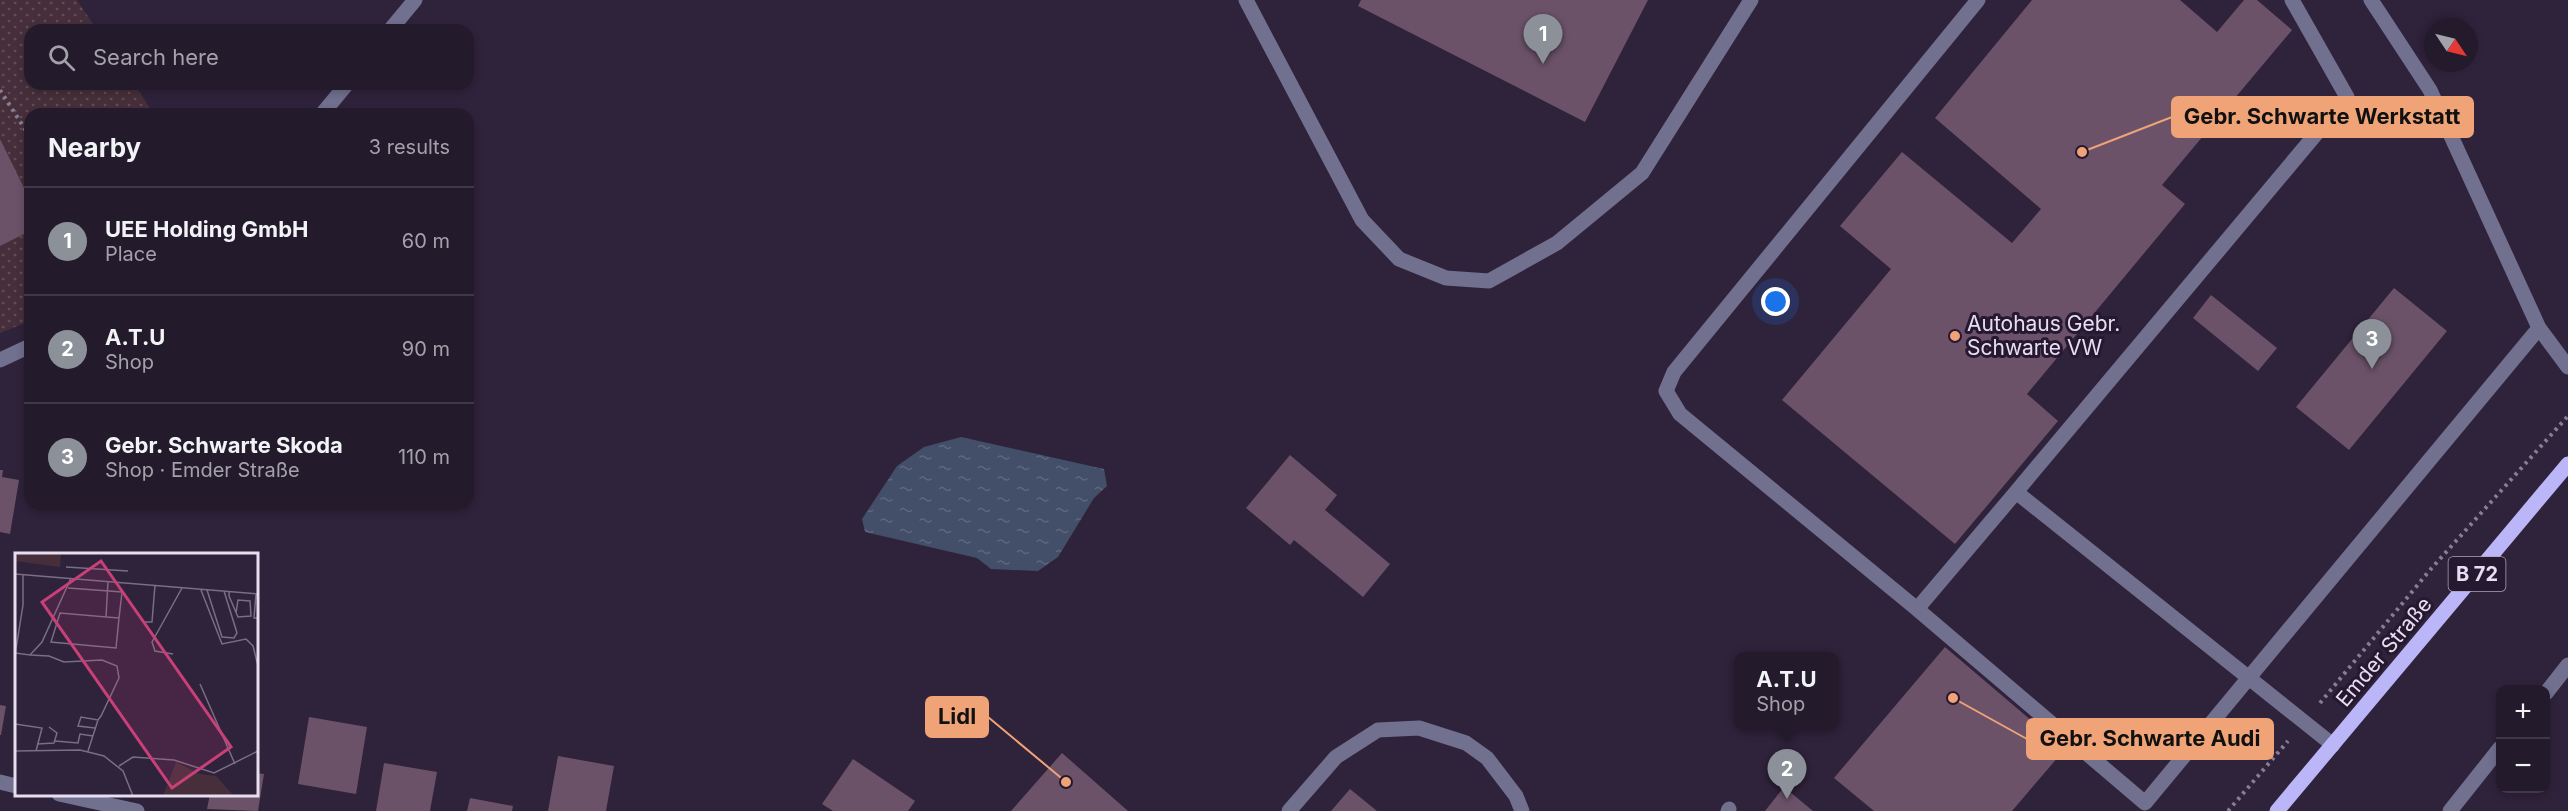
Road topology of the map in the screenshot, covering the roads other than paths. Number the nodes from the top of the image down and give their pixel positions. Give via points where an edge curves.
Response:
1 (415, 0) edge
2 (1246, 0) edge
3 (1751, 0) edge
4 (1978, 0) edge
5 (2292, 0) edge
6 (2371, 0) edge
7 (395, 24) edge
8 (341, 90) edge
9 (327, 108) edge
10 (2539, 327) junction
11 (24, 349) edge
12 (0, 360) edge
13 (2568, 368) edge
14 (2568, 464) edge
15 (2016, 492) junction
16 (1917, 609) junction
17 (2568, 665) edge
18 (2248, 678) junction
19 (2550, 688) edge
20 (2333, 745) junction
21 (2496, 753) edge
22 (0, 782) edge
23 (15, 786) edge
24 (64, 796) edge
25 (137, 811) edge
26 (1289, 811) edge
27 (1522, 811) edge
28 (2277, 811) edge
29 (2450, 811) edge

1 - 7 street
2 - 3 street via 1362,220 1399,259 1446,278 1490,281 1557,243 1642,173
4 - 16 street via 1674,372 1666,391 1680,414
5 - 15 street via 2347,97
6 - 10 street via 2430,90
8 - 9 street
10 - 13 street
10 - 18 street
11 - 12 street
14 - 20 main road, Emder Straße / B 72
15 - 16 street
15 - 18 street
16 - 18 street via 2145,803
17 - 19 street
18 - 20 street
20 - 28 main road, Emder Straße / B 72
21 - 29 street
22 - 23 street
24 - 25 street
26 - 27 street via 1336,758 1378,730 1419,728 1466,743 1487,758 1516,796

